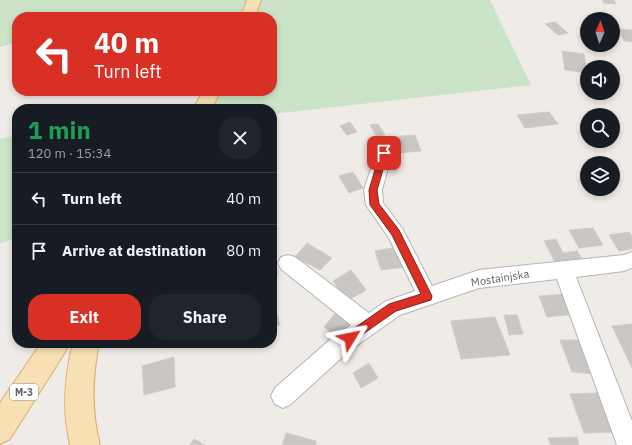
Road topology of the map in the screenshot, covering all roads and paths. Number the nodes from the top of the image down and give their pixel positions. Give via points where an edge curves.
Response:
1 (254, 0) edge
2 (250, 12) edge
3 (384, 153) dead end
4 (632, 260) edge
5 (288, 263) dead end
6 (563, 269) junction
7 (427, 296) junction
8 (368, 325) junction
9 (53, 348) edge
10 (85, 348) edge
11 (283, 396) dead end
12 (0, 429) edge
13 (85, 445) edge
14 (629, 445) edge

1 - 2 main road
3 - 7 street via 373,190 375,205 396,233
4 - 6 street, Mostainjska
5 - 8 street
6 - 7 street, Mostainjska via 479,279
6 - 14 street
7 - 8 street, Mostainjska via 393,308
8 - 11 street, Mostainjska via 341,344
9 - 12 main road, M-3
10 - 13 main road via 78,392 79,415

